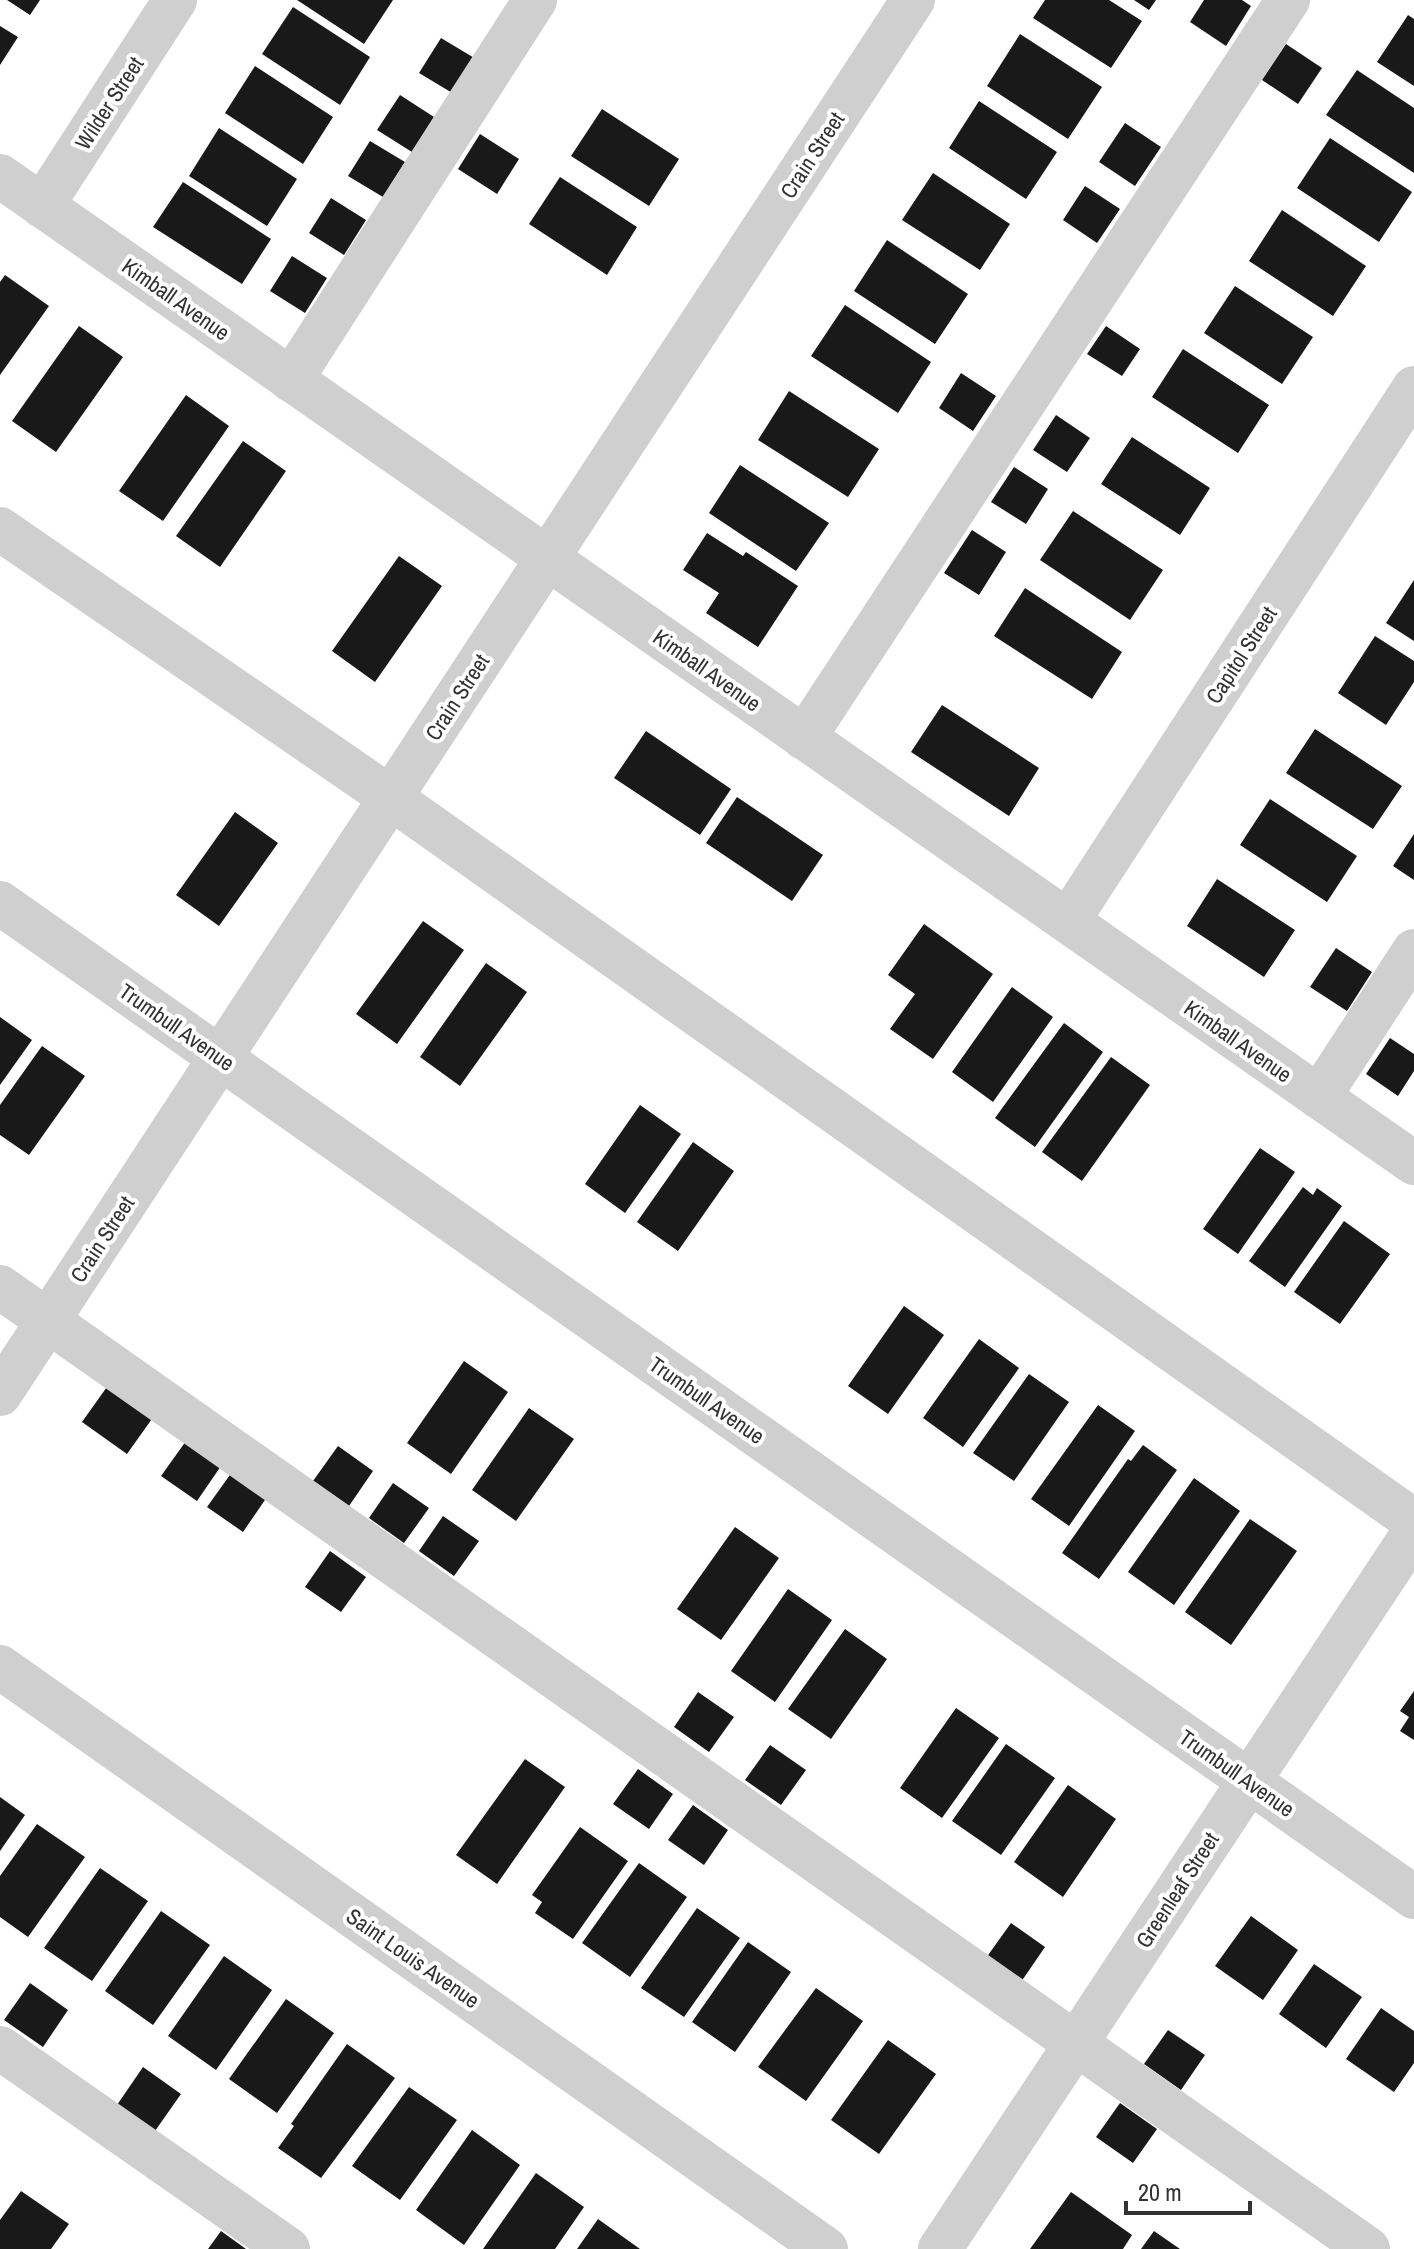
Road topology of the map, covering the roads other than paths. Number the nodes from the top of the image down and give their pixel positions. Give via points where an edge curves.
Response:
1 (175, 0) edge
2 (535, 0) edge
3 (913, 0) edge
4 (1288, 0) edge
5 (0, 176) edge
6 (42, 206) junction
7 (291, 380) junction
8 (1414, 388) edge
9 (0, 529) edge
10 (548, 559) junction
11 (804, 738) junction
12 (391, 798) junction
13 (0, 903) edge
14 (1068, 921) junction
15 (1414, 951) edge
16 (220, 1058) junction
17 (1319, 1097) junction
18 (1414, 1163) edge
19 (0, 1287) edge
20 (48, 1321) junction
21 (0, 1394) edge
22 (1414, 1521) edge
23 (1414, 1532) edge
24 (0, 1667) edge
25 (1248, 1781) junction
26 (1414, 1897) edge
27 (1076, 2042) junction
28 (0, 2048) edge
29 (288, 2249) edge
30 (826, 2249) edge
31 (940, 2249) edge
32 (1368, 2249) edge

1 - 6 street, Wilder Street
2 - 7 street
3 - 10 street, Crain Street
4 - 11 street
5 - 6 street, Kimball Avenue
6 - 7 street, Kimball Avenue
7 - 10 street, Kimball Avenue
8 - 14 street, Capitol Street
9 - 12 street
10 - 11 street, Kimball Avenue
10 - 12 street, Crain Street
11 - 14 street, Kimball Avenue
12 - 16 street, Crain Street
12 - 22 street
13 - 16 street, Trumbull Avenue
14 - 17 street, Kimball Avenue
15 - 17 street
16 - 20 street, Crain Street
16 - 25 street, Trumbull Avenue
17 - 18 street, Kimball Avenue
19 - 20 street
20 - 21 street, Crain Street
20 - 27 street
23 - 25 street, Greenleaf Street
24 - 30 street, Saint Louis Avenue
25 - 26 street, Trumbull Avenue
25 - 27 street, Greenleaf Street
27 - 31 street, Greenleaf Street
27 - 32 street
28 - 29 street

